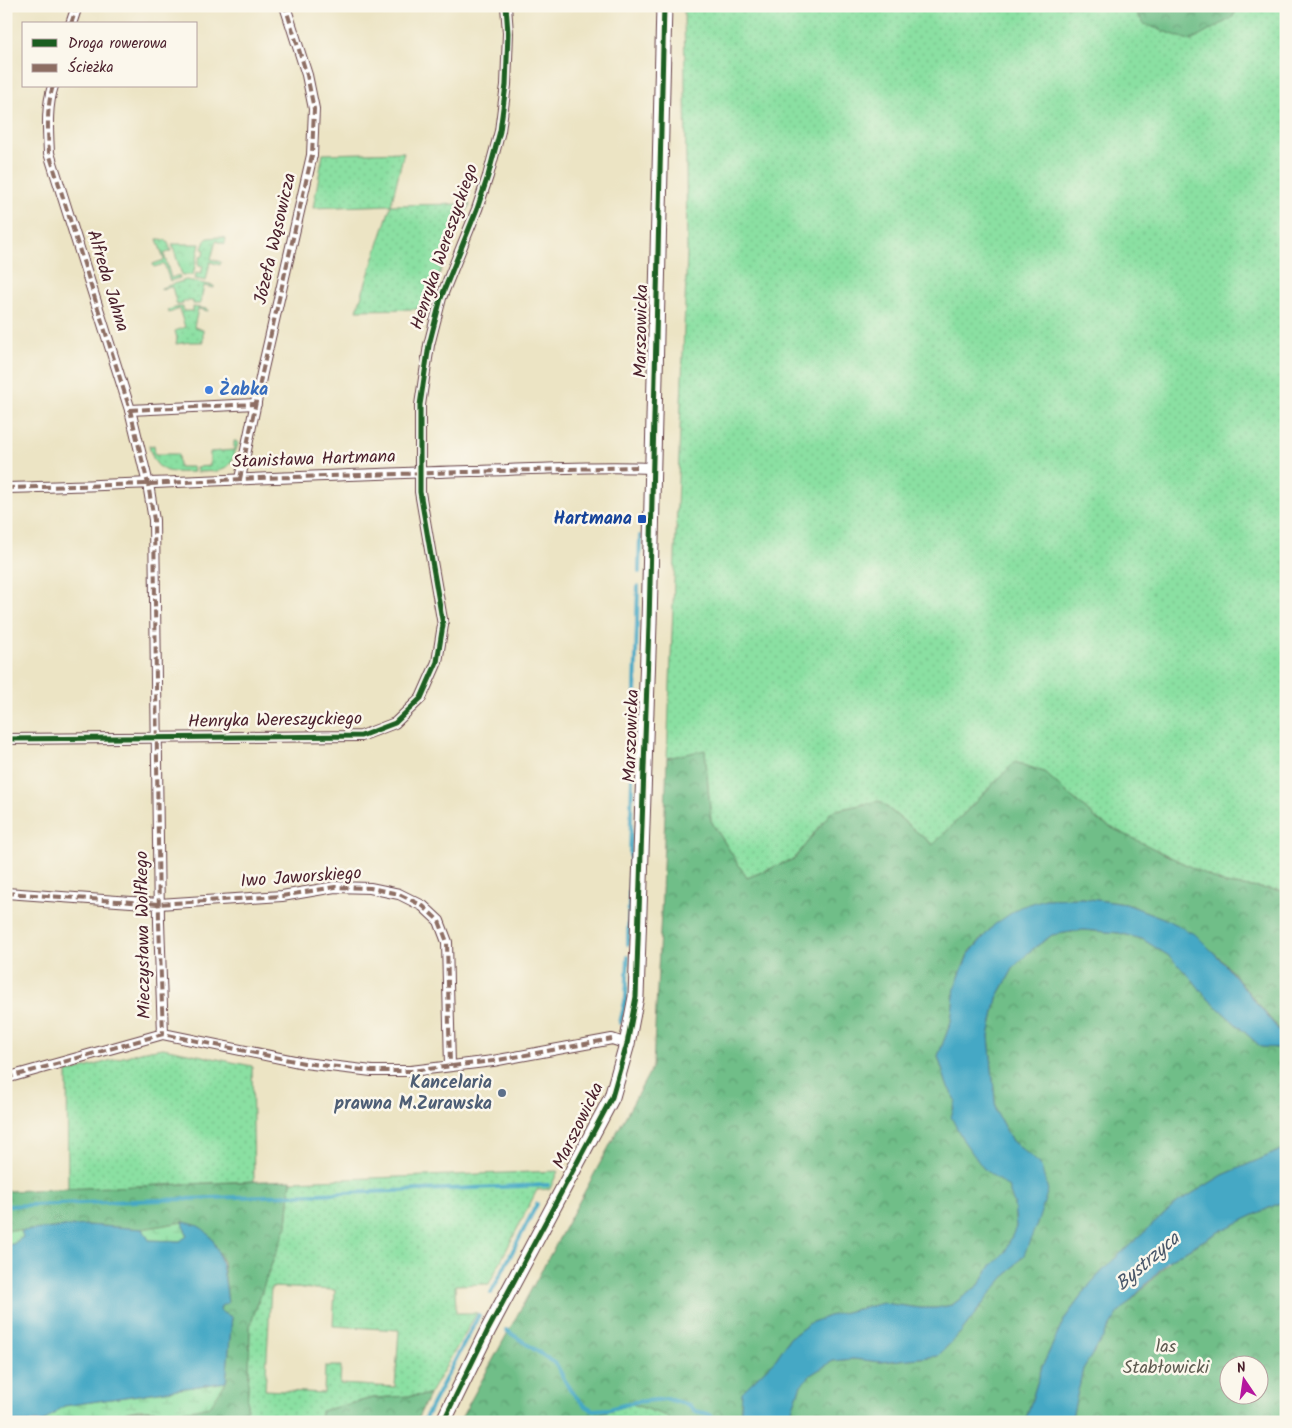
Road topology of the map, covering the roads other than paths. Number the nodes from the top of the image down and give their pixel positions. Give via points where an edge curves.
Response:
1 (77, 6) edge
2 (285, 6) edge
3 (506, 6) edge
4 (664, 6) edge
5 (72, 22) edge
6 (52, 88) edge
7 (256, 404) junction
8 (130, 410) junction
9 (652, 468) junction
10 (420, 473) junction
11 (240, 479) junction
12 (148, 484) junction
13 (6, 488) edge
14 (157, 737) junction
15 (6, 739) edge
16 (6, 893) edge
17 (159, 904) junction
18 (163, 1034) junction
19 (627, 1044) junction
20 (450, 1066) junction
21 (6, 1078) edge
22 (443, 1422) edge

1 - 5 street
2 - 7 street, Józefa Wąsowicza via 314,109 312,155
3 - 10 street, Henryka Wereszyckiego via 506,85 500,131 488,176 442,298 429,345 420,405
4 - 9 street, Marszowicka
6 - 8 street, Alfreda Jahna via 49,153
7 - 8 street
7 - 11 street, Józefa Wąsowicza
8 - 12 street, Alfreda Jahna
9 - 10 street, Stanisława Hartmana
9 - 19 street, Marszowicka via 639,953 636,997
10 - 11 street, Stanisława Hartmana
10 - 14 street, Henryka Wereszyckiego via 420,492 443,625 437,662 421,698 395,723 361,736
11 - 12 street, Stanisława Hartmana
12 - 13 street, Stanisława Hartmana
12 - 14 street, Mieczysława Wolfkego via 154,520
14 - 15 street, Henryka Wereszyckiego
14 - 17 street, Mieczysława Wolfkego
16 - 17 street, Iwo Jaworskiego
17 - 18 street, Mieczysława Wolfkego
17 - 20 street, Iwo Jaworskiego via 282,896 335,887 370,888 399,894 423,906 439,922 447,942
18 - 20 street, Mieczysława Wolfkego via 304,1063 372,1071
18 - 21 street
19 - 20 street, Mieczysława Wolfkego via 612,1039
19 - 22 street, Marszowicka via 612,1097 488,1330

